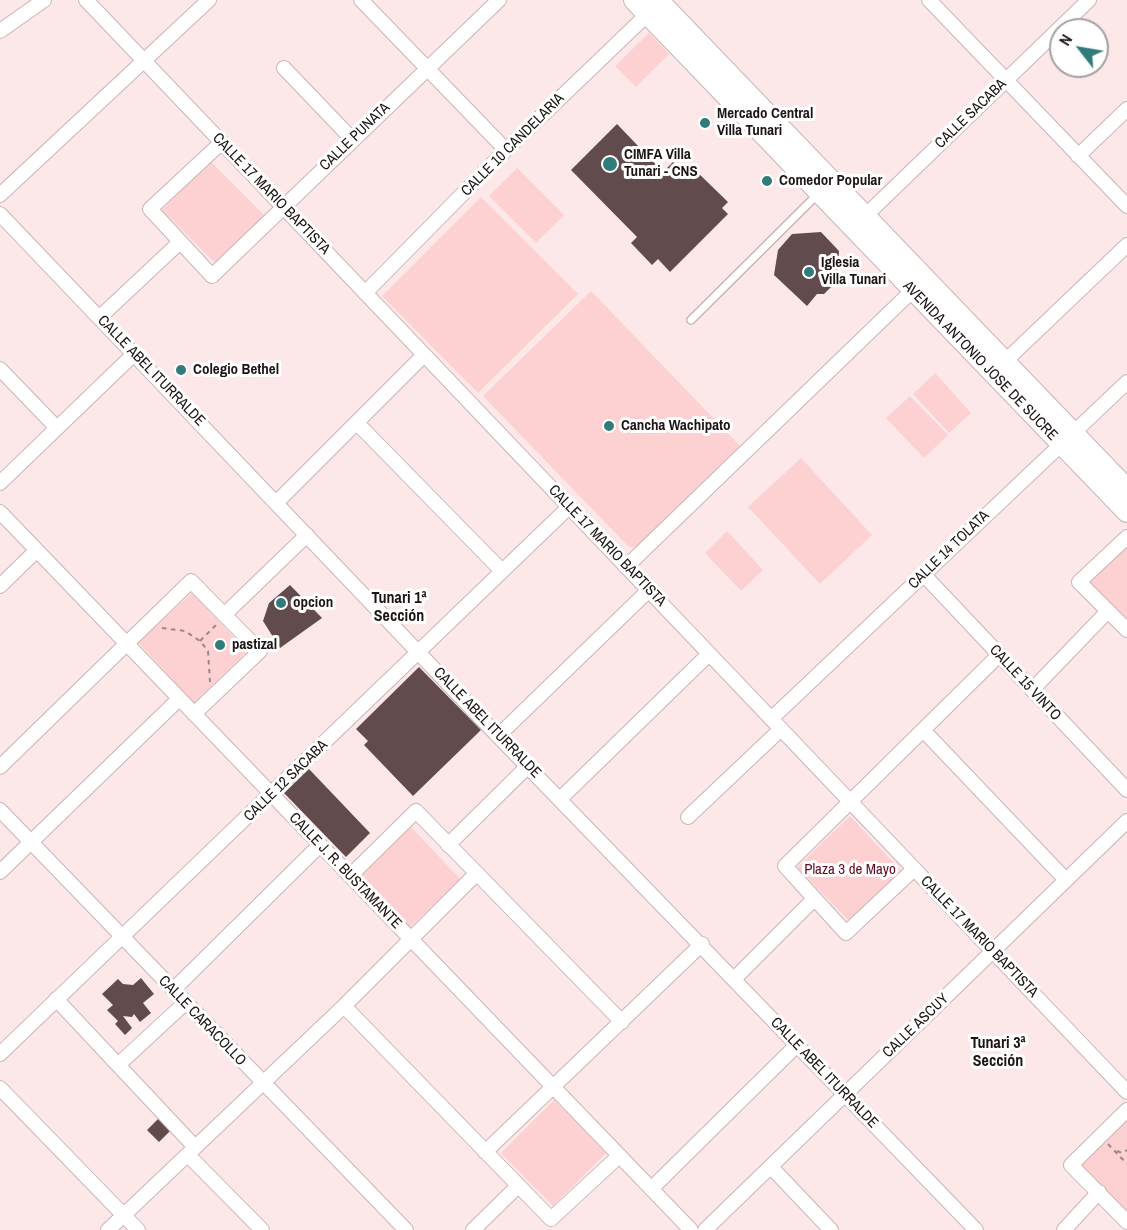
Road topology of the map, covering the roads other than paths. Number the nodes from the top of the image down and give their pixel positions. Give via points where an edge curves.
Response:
1 (44, 0) edge
2 (86, 0) edge
3 (209, 0) edge
4 (361, 0) edge
5 (499, 0) edge
6 (929, 0) edge
7 (1089, 0) edge
8 (652, 3) edge
9 (0, 31) edge
10 (145, 62) junction
11 (427, 67) junction
12 (284, 68) dead end
13 (1006, 80) junction
14 (1127, 109) edge
15 (352, 139) junction
16 (222, 142) junction
17 (506, 150) junction
18 (1078, 156) junction
19 (826, 187) junction
20 (0, 195) edge
21 (1127, 206) edge
22 (283, 207) junction
23 (0, 214) edge
24 (859, 222) junction
25 (180, 242) junction
26 (1127, 245) edge
27 (913, 290) junction
28 (365, 293) junction
29 (100, 318) junction
30 (691, 320) dead end
31 (134, 354) junction
32 (424, 355) junction
33 (999, 367) junction
34 (0, 369) edge
35 (1127, 382) edge
36 (357, 423) junction
37 (57, 428) junction
38 (1067, 439) junction
39 (0, 483) edge
40 (1127, 489) edge
41 (276, 503) junction
42 (569, 507) junction
43 (0, 512) edge
44 (1127, 512) edge
45 (307, 535) junction
46 (1127, 537) edge
47 (36, 551) junction
48 (626, 567) junction
49 (502, 571) junction
50 (924, 575) junction
51 (0, 586) edge
52 (649, 590) junction
53 (1108, 611) junction
54 (221, 618) junction
55 (1127, 630) edge
56 (126, 643) junction
57 (419, 653) junction
58 (710, 654) junction
59 (999, 655) junction
60 (1032, 690) junction
61 (179, 699) junction
62 (194, 714) junction
63 (771, 719) junction
64 (781, 729) junction
65 (923, 730) junction
66 (498, 736) junction
67 (528, 766) junction
68 (0, 767) edge
69 (1127, 790) edge
70 (272, 795) junction
71 (560, 799) junction
72 (850, 802) junction
73 (0, 810) edge
74 (688, 817) dead end
75 (1127, 821) edge
76 (32, 842) junction
77 (448, 844) junction
78 (320, 845) junction
79 (914, 869) junction
80 (0, 872) edge
81 (476, 874) junction
82 (350, 876) junction
83 (1066, 880) junction
84 (813, 900) junction
85 (121, 937) junction
86 (410, 938) junction
87 (702, 944) junction
88 (993, 952) junction
89 (735, 978) junction
90 (173, 990) junction
91 (56, 999) junction
92 (185, 1003) junction
93 (344, 1006) junction
94 (622, 1022) junction
95 (797, 1045) junction
96 (0, 1054) edge
97 (119, 1064) junction
98 (262, 1084) junction
99 (0, 1088) edge
100 (554, 1088) junction
101 (1127, 1092) edge
102 (845, 1095) junction
103 (1127, 1110) edge
104 (191, 1151) junction
105 (485, 1152) junction
106 (619, 1156) junction
107 (771, 1167) junction
108 (518, 1186) junction
109 (651, 1189) junction
110 (1099, 1192) junction
111 (123, 1215) junction
112 (1127, 1222) edge
113 (108, 1230) edge
114 (138, 1230) edge
115 (262, 1230) edge
116 (405, 1230) edge
117 (473, 1230) edge
118 (691, 1230) edge
119 (705, 1230) edge
120 (831, 1230) edge
121 (976, 1230) edge
122 (1064, 1230) edge

1 - 9 street
2 - 10 street, CALLE 17 MARIO BAPTISTA
3 - 10 street
4 - 11 street
5 - 11 street, CALLE PUNATA
6 - 13 street
7 - 13 street, CALLE SACABA
8 - 17 street, CALLE 10 CANDELARIA
8 - 19 main road, AVENIDA ANTONIO JOSE DE SUCRE
10 - 16 street, CALLE 17 MARIO BAPTISTA
10 - 20 street
11 - 15 street, CALLE PUNATA
11 - 17 street
12 - 15 street
13 - 18 street
13 - 24 street, CALLE SACABA
14 - 18 street
15 - 22 street, CALLE PUNATA
16 - 22 street, CALLE 17 MARIO BAPTISTA
16 - 25 street via 150,210
17 - 28 street, CALLE 10 CANDELARIA
18 - 21 street
19 - 24 main road, AVENIDA ANTONIO JOSE DE SUCRE
19 - 30 lane
22 - 25 street, CALLE PUNATA via 212,276
22 - 28 street, CALLE 17 MARIO BAPTISTA
23 - 29 street, CALLE ABEL ITURRALDE
24 - 27 main road, AVENIDA ANTONIO JOSE DE SUCRE
24 - 33 main road, AVENIDA ANTONIO JOSE DE SUCRE
25 - 29 street
26 - 33 street
27 - 33 main road, AVENIDA ANTONIO JOSE DE SUCRE
27 - 48 street
28 - 32 street, CALLE 17 MARIO BAPTISTA
29 - 31 street, CALLE ABEL ITURRALDE
31 - 37 street
31 - 41 street, CALLE ABEL ITURRALDE
32 - 36 street
32 - 42 street, CALLE 17 MARIO BAPTISTA
33 - 38 main road, AVENIDA ANTONIO JOSE DE SUCRE
34 - 37 street
35 - 38 street, CALLE 14 TOLATA
36 - 41 street
36 - 49 street
37 - 39 street
38 - 40 main road, AVENIDA ANTONIO JOSE DE SUCRE
38 - 44 main road, AVENIDA ANTONIO JOSE DE SUCRE
38 - 50 street, CALLE 14 TOLATA
41 - 45 street, CALLE ABEL ITURRALDE
42 - 48 street, CALLE 17 MARIO BAPTISTA
42 - 49 street, CALLE 12 SACABA
43 - 47 street, CALLE J. R. BUSTAMANTE
45 - 54 street
45 - 57 street, CALLE ABEL ITURRALDE
46 - 53 street via 1079,582
47 - 51 street
47 - 56 street, CALLE J. R. BUSTAMANTE
48 - 52 street, CALLE 17 MARIO BAPTISTA
49 - 57 street, CALLE 12 SACABA
50 - 59 street, CALLE 15 VINTO
50 - 63 street, CALLE 14 TOLATA
52 - 58 street, CALLE 17 MARIO BAPTISTA
52 - 66 street
53 - 55 street
53 - 60 street
54 - 56 street via 191,581
54 - 62 street via 260,651
56 - 61 street, CALLE J. R. BUSTAMANTE
56 - 68 street
57 - 66 street, CALLE ABEL ITURRALDE
57 - 70 street, CALLE 12 SACABA
58 - 63 street, CALLE 17 MARIO BAPTISTA
58 - 71 street
59 - 60 street, CALLE 15 VINTO
59 - 65 street
60 - 69 street, CALLE 15 VINTO
61 - 62 street, CALLE J. R. BUSTAMANTE
61 - 76 street
62 - 70 street, CALLE J. R. BUSTAMANTE
63 - 64 street, CALLE 17 MARIO BAPTISTA
64 - 72 street, CALLE 17 MARIO BAPTISTA
64 - 74 street
65 - 72 street
65 - 83 street
66 - 67 street, CALLE ABEL ITURRALDE
67 - 71 street, CALLE ABEL ITURRALDE
67 - 77 street
70 - 78 street, CALLE J. R. BUSTAMANTE
70 - 85 street, CALLE 12 SACABA
71 - 87 street, CALLE ABEL ITURRALDE
72 - 79 street, CALLE 17 MARIO BAPTISTA
72 - 84 street via 785,866
73 - 76 street, CALLE CARACOLLO
75 - 83 street, CALLE ASCUY
76 - 80 street
76 - 85 street, CALLE CARACOLLO
77 - 81 street
77 - 82 street via 416,811
78 - 82 street, CALLE J. R. BUSTAMANTE
78 - 90 street
79 - 84 street via 846,933
79 - 88 street, CALLE 17 MARIO BAPTISTA
81 - 86 street
81 - 94 street
82 - 86 street, CALLE J. R. BUSTAMANTE
83 - 88 street, CALLE ASCUY
84 - 89 street
85 - 90 street, CALLE CARACOLLO
85 - 91 street, CALLE 12 SACABA
86 - 93 street
86 - 100 street, CALLE J. R. BUSTAMANTE
87 - 89 street, CALLE ABEL ITURRALDE
87 - 94 street
88 - 101 street, CALLE 17 MARIO BAPTISTA
88 - 102 street, CALLE ASCUY
89 - 95 street, CALLE ABEL ITURRALDE
90 - 92 street, CALLE CARACOLLO
91 - 96 street, CALLE 12 SACABA
91 - 97 street
92 - 97 street
92 - 98 street, CALLE CARACOLLO
93 - 98 street
93 - 105 street
94 - 100 street
95 - 102 street, CALLE ABEL ITURRALDE
95 - 109 street
97 - 104 street
98 - 104 street
98 - 116 street, CALLE CARACOLLO
99 - 111 street
100 - 105 street
100 - 106 street, CALLE J. R. BUSTAMANTE
102 - 107 street, CALLE ASCUY
102 - 121 street, CALLE ABEL ITURRALDE
103 - 110 street via 1071,1165
104 - 111 street
104 - 115 street
105 - 108 street
106 - 108 street via 551,1219
106 - 109 street, CALLE J. R. BUSTAMANTE
107 - 119 street, CALLE ASCUY
107 - 120 street
108 - 117 street
109 - 118 street, CALLE J. R. BUSTAMANTE
110 - 112 street
110 - 122 street
111 - 113 street
111 - 114 street

